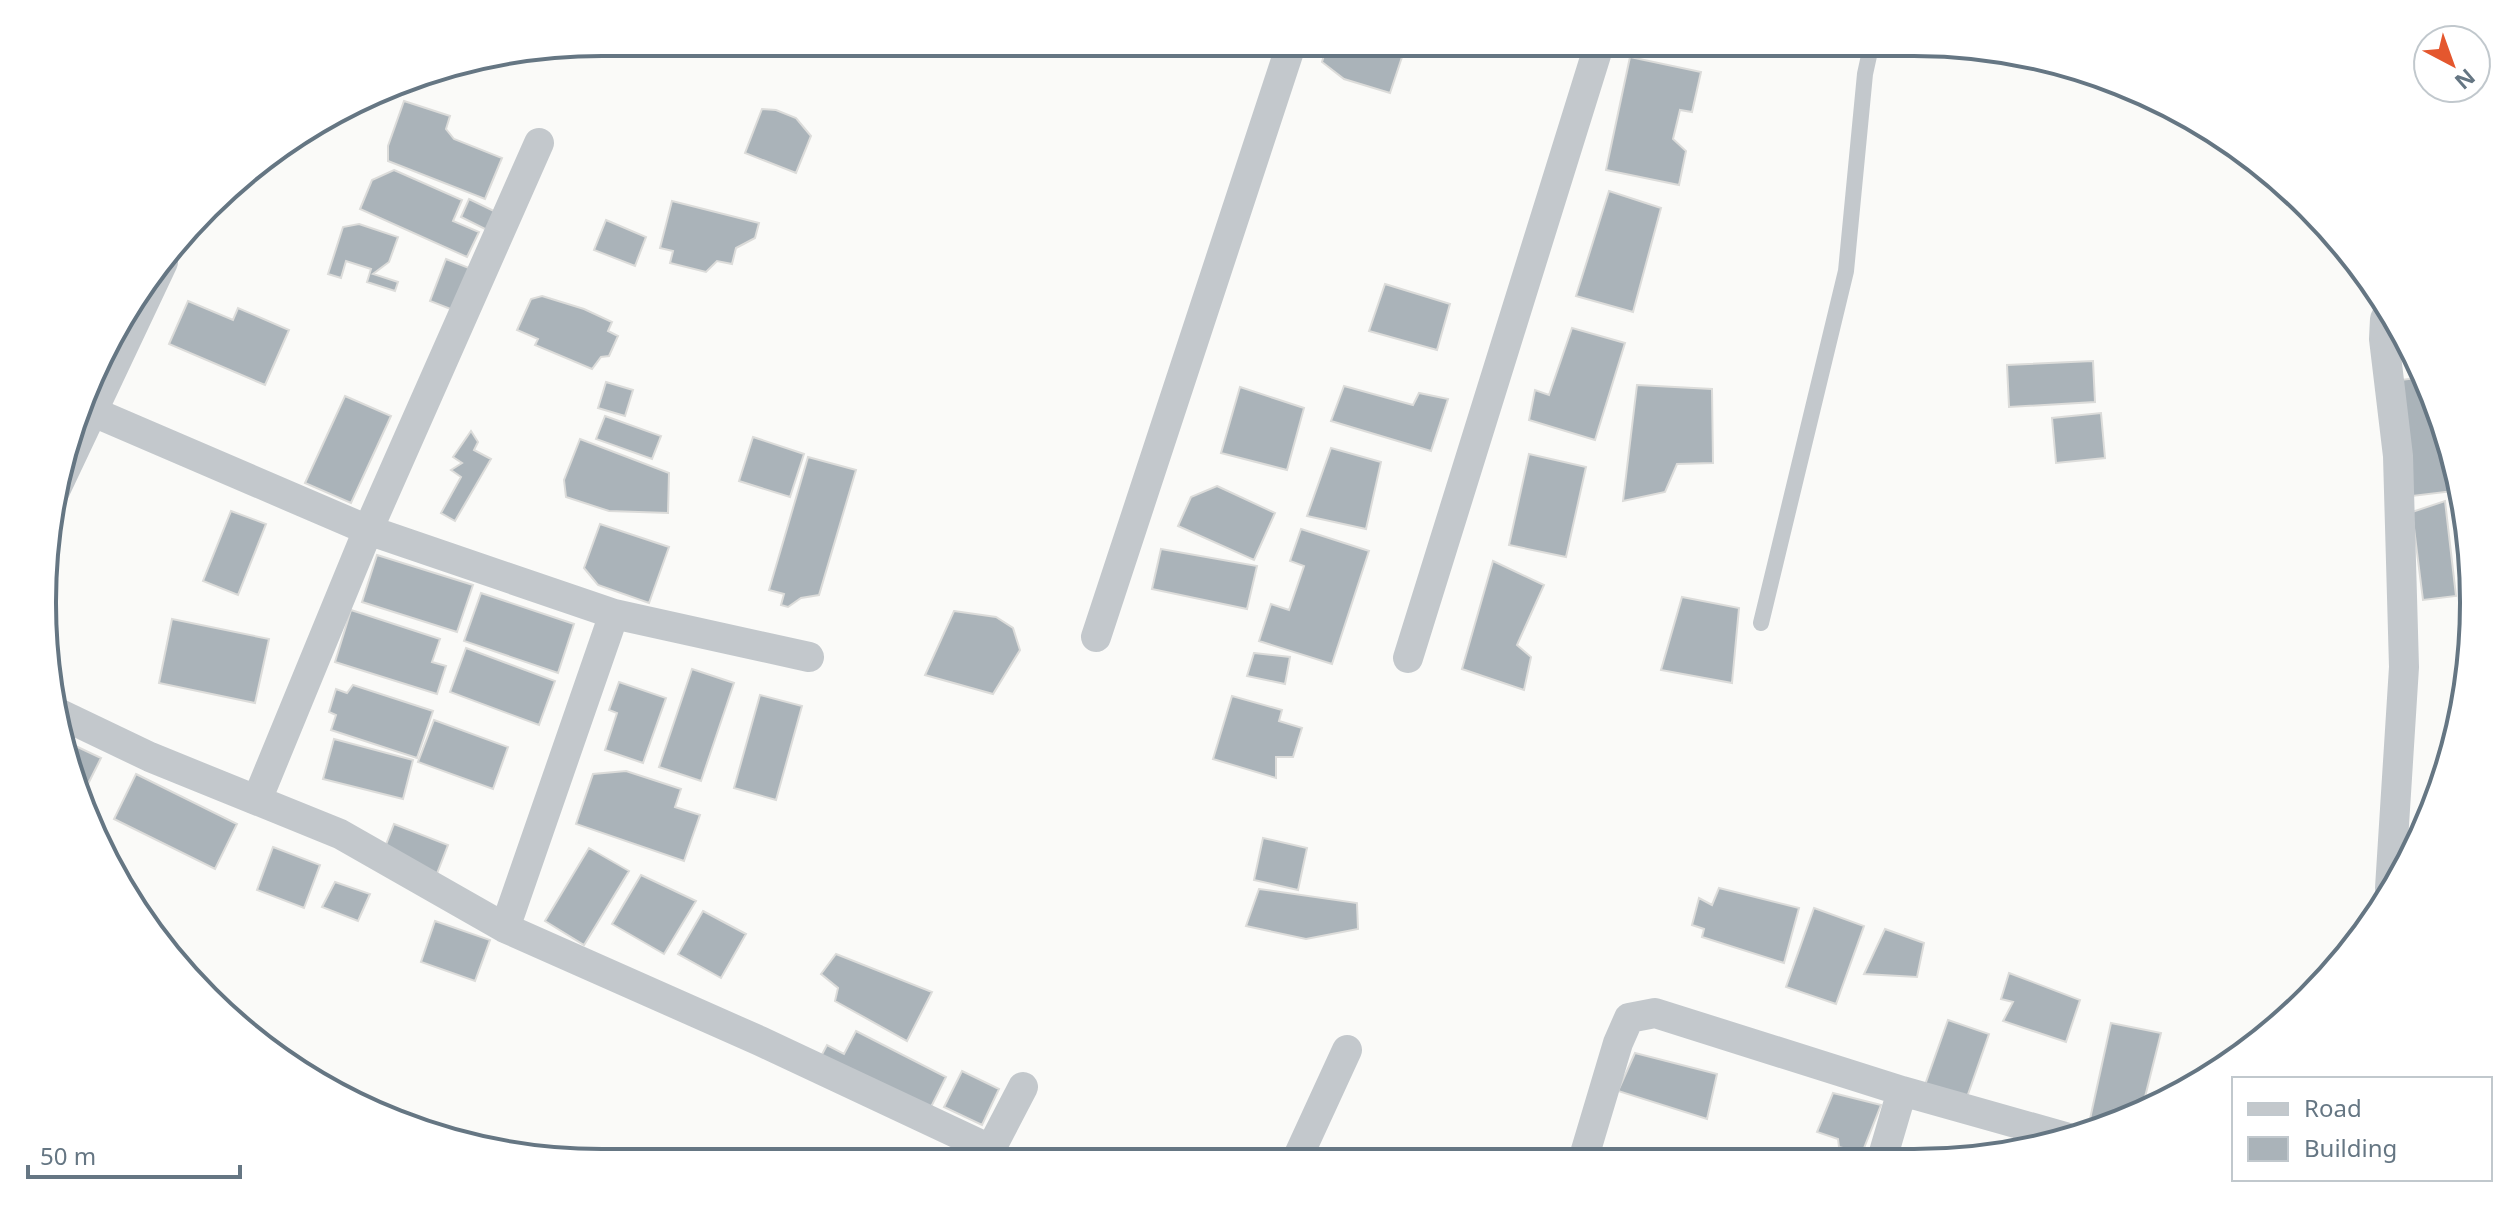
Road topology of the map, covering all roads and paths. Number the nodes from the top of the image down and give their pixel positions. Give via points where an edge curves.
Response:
1 (1287, 56) edge
2 (1596, 56) edge
3 (1869, 56) edge
4 (539, 143) dead end
5 (136, 318) edge
6 (2385, 325) edge
7 (92, 410) edge
8 (91, 411) edge
9 (368, 530) junction
10 (614, 614) junction
11 (1761, 623) dead end
12 (1096, 637) dead end
13 (809, 657) dead end
14 (1408, 658) dead end
15 (69, 718) edge
16 (257, 800) junction
17 (2391, 868) edge
18 (505, 928) junction
19 (1347, 1050) dead end
20 (1023, 1087) dead end
21 (1902, 1091) junction
22 (2047, 1132) edge
23 (975, 1149) edge
24 (990, 1149) edge
25 (1302, 1149) edge
26 (1586, 1149) edge
27 (1885, 1149) edge

1 - 12 street
2 - 14 street
3 - 11 lane via 1846,271
4 - 9 street
5 - 7 street
6 - 17 street via 2398,456 2404,667
8 - 9 street
9 - 10 street
9 - 16 street
10 - 13 street
10 - 18 street
15 - 16 street
16 - 18 street via 340,834
18 - 23 street via 760,1041
19 - 25 street
20 - 24 street
21 - 22 street
21 - 26 street via 1655,1013 1629,1018
21 - 27 street

